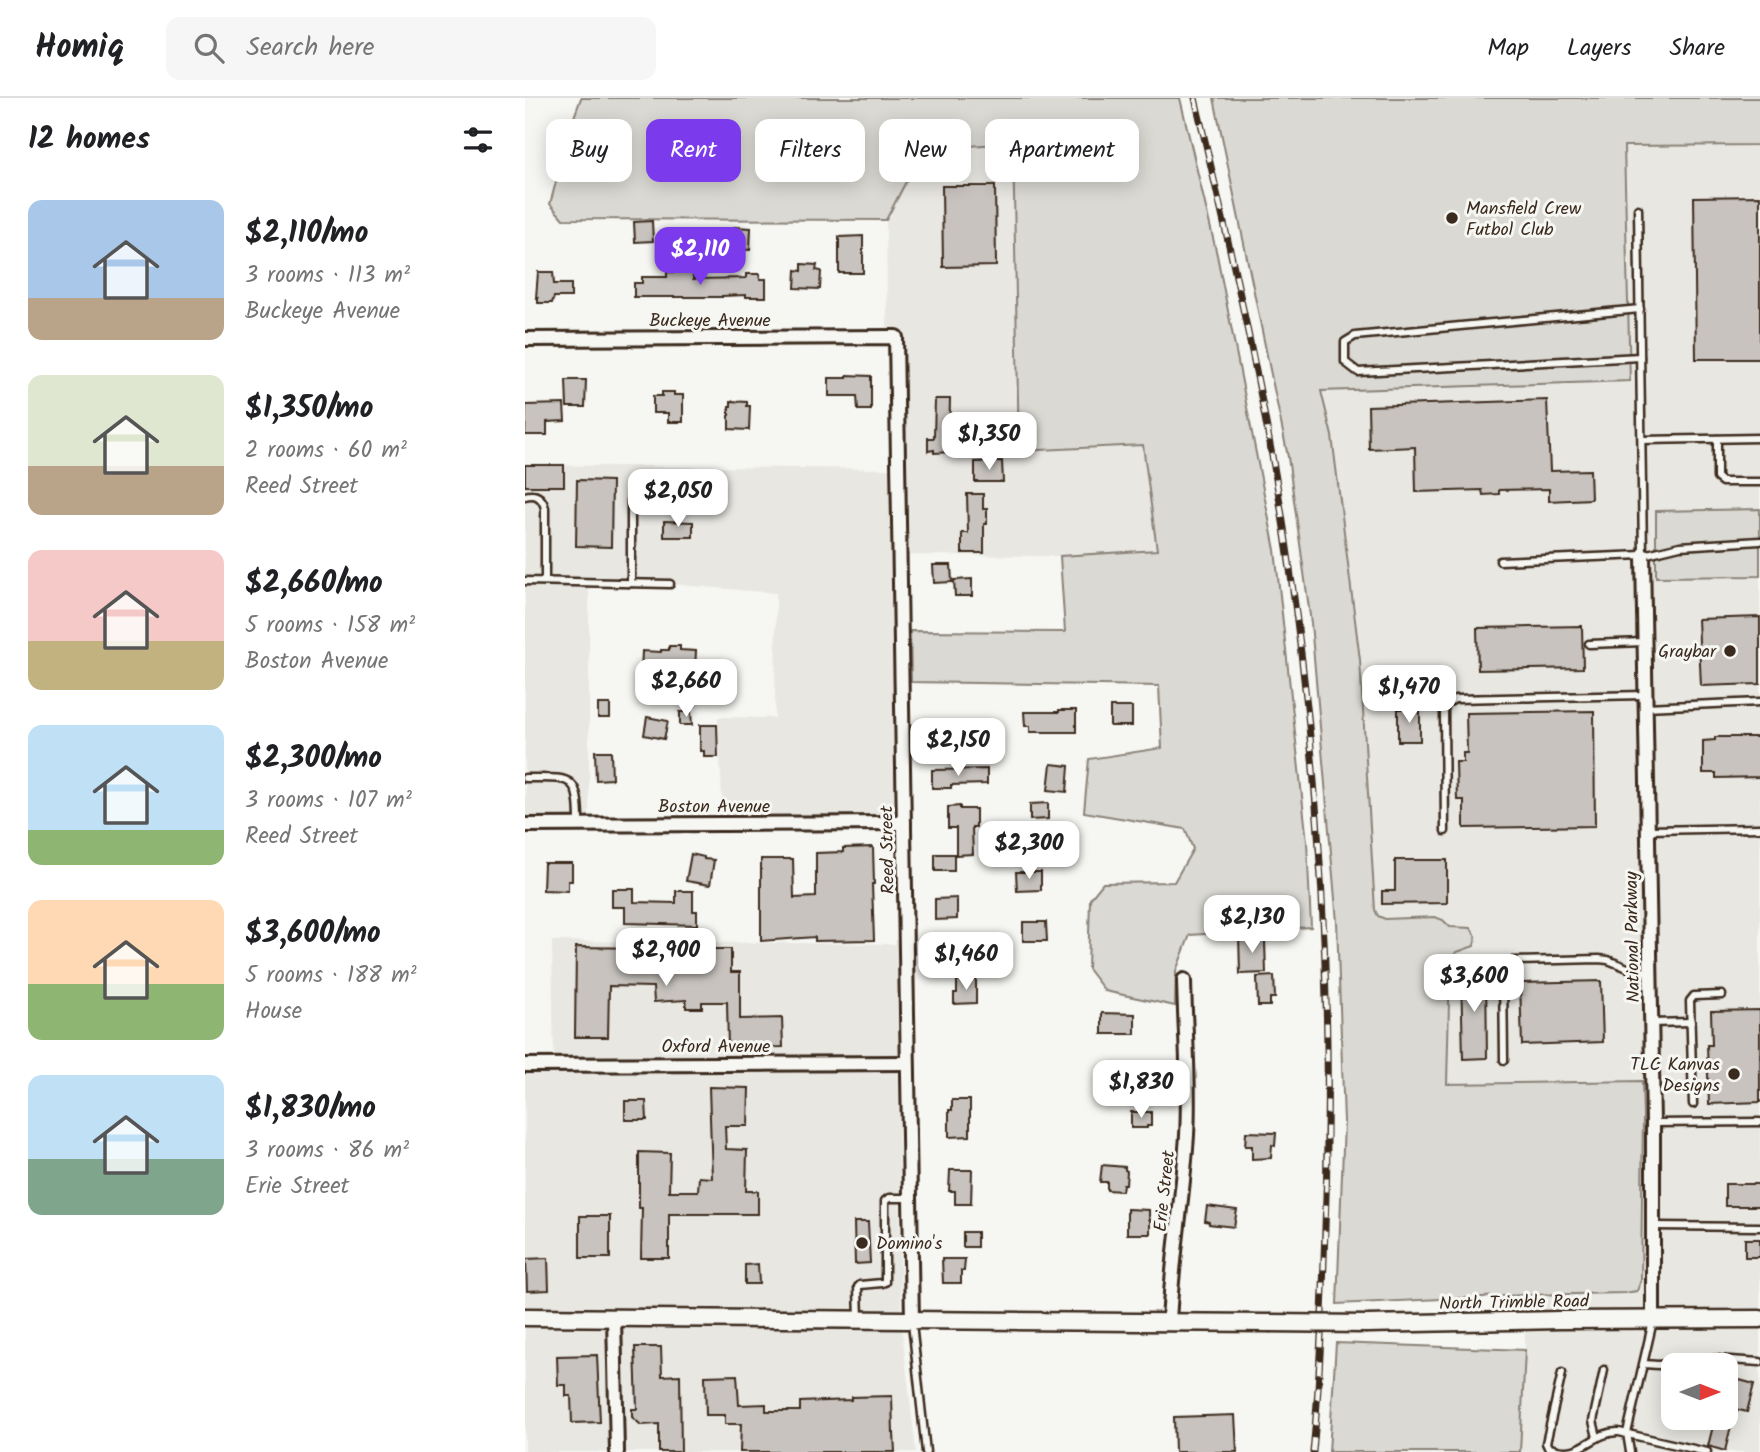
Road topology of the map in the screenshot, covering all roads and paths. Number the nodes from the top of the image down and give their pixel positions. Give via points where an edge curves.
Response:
1 (1638, 209) dead end
2 (1640, 309) junction
3 (896, 337) joint
4 (525, 340) edge
5 (1640, 357) junction
6 (1760, 438) edge
7 (1717, 439) junction
8 (1642, 440) junction
9 (1760, 482) edge
10 (631, 485) dead end
11 (525, 496) edge
12 (1760, 541) edge
13 (1643, 555) junction
14 (1500, 561) dead end
15 (525, 581) edge
16 (545, 581) junction
17 (631, 583) junction
18 (670, 584) dead end
19 (1644, 642) junction
20 (1590, 644) dead end
21 (1645, 701) junction
22 (1760, 702) edge
23 (525, 778) edge
24 (904, 823) junction
25 (579, 824) junction
26 (525, 825) edge
27 (1760, 828) edge
28 (1648, 830) junction
29 (1445, 831) dead end
30 (1650, 972) junction
31 (1184, 980) dead end
32 (1722, 995) dead end
33 (1691, 1022) junction
34 (1651, 1023) junction
35 (1504, 1060) dead end
36 (907, 1063) junction
37 (525, 1065) edge
38 (1693, 1104) dead end
39 (1653, 1122) junction
40 (1760, 1122) edge
41 (910, 1198) junction
42 (1652, 1226) junction
43 (1760, 1227) edge
44 (525, 1317) edge
45 (614, 1317) junction
46 (1653, 1319) junction
47 (1760, 1319) edge
48 (859, 1321) junction
49 (912, 1321) junction
50 (1169, 1322) junction
51 (1760, 1362) edge
52 (1644, 1363) junction
53 (1604, 1370) dead end
54 (1562, 1373) dead end
55 (1627, 1433) junction
56 (1597, 1437) junction
57 (617, 1452) edge
58 (926, 1452) edge
59 (1630, 1452) edge
60 (1707, 1452) edge

1 - 2 lane
2 - 5 lane
2 - 5 lane via 1355,336 1345,342 1345,362 1358,372
3 - 4 street, Buckeye Avenue
3 - 24 street, Reed Street
5 - 8 lane
6 - 7 lane
7 - 8 lane
7 - 9 lane via 1719,481
8 - 13 lane
10 - 17 lane
11 - 16 lane via 538,496 545,508
12 - 13 lane via 1680,546
13 - 14 lane
13 - 19 street, National Parkway
15 - 16 lane
16 - 17 lane
17 - 18 lane
19 - 20 lane
19 - 21 street, National Parkway
21 - 22 lane
21 - 28 street, National Parkway
21 - 29 lane via 1455,699 1447,703
23 - 25 lane via 562,779 574,786
24 - 25 street, Boston Avenue
24 - 36 street, Reed Street
25 - 26 street, Boston Avenue
27 - 28 lane
28 - 30 street, National Parkway
30 - 34 street, National Parkway
30 - 35 lane via 1599,959 1513,961 1503,971
31 - 50 street, Erie Street via 1187,1132
32 - 33 lane via 1691,998
33 - 34 lane
33 - 38 lane
34 - 39 street, National Parkway
36 - 37 street, Oxford Avenue
36 - 41 street, Reed Street
39 - 40 lane
39 - 42 street, National Parkway
41 - 48 lane via 885,1201 885,1282 858,1287
41 - 49 street, Reed Street
42 - 43 lane
42 - 46 street, National Parkway
44 - 45 main road, North Trimble Road
45 - 48 main road, North Trimble Road
45 - 57 street
46 - 47 main road, North Trimble Road
46 - 50 main road, North Trimble Road, bridge
46 - 52 lane
48 - 49 main road, North Trimble Road
49 - 50 main road, North Trimble Road
49 - 58 lane
51 - 52 lane
52 - 55 lane
53 - 56 lane via 1593,1421
54 - 56 lane via 1548,1447 1567,1452
55 - 56 lane
55 - 59 lane
55 - 60 lane

